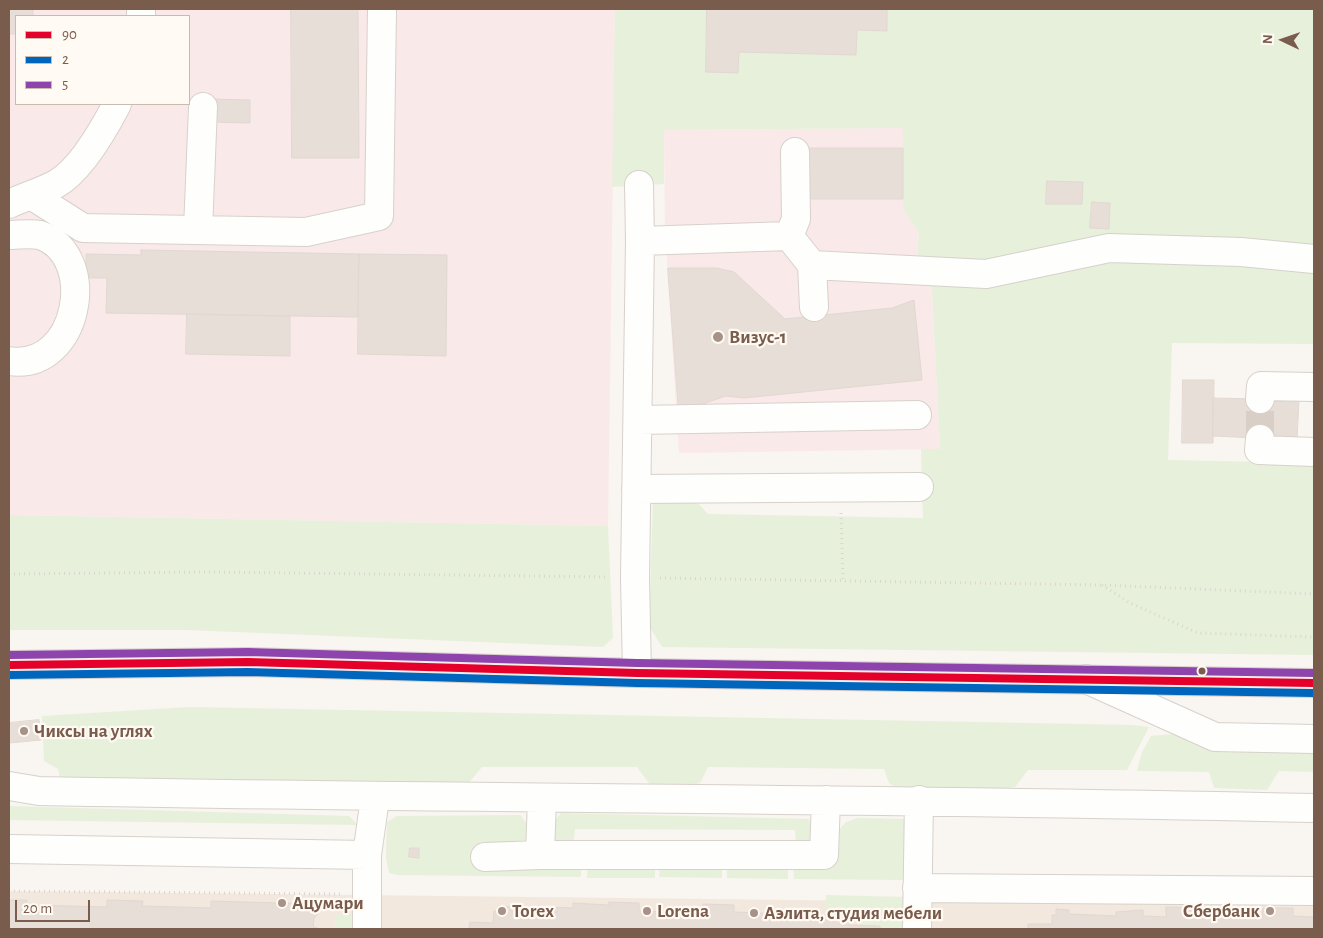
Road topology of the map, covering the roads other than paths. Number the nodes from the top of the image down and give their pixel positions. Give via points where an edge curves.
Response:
1 (382, 9) edge
2 (116, 105) edge
3 (203, 107) dead end
4 (795, 152) dead end
5 (639, 185) dead end
6 (20, 199) edge
7 (198, 230) junction
8 (9, 235) edge
9 (789, 236) junction
10 (640, 241) junction
11 (1314, 259) edge
12 (812, 265) junction
13 (814, 306) dead end
14 (9, 362) edge
15 (1314, 387) edge
16 (1260, 399) dead end
17 (917, 415) dead end
18 (638, 420) junction
19 (1260, 439) dead end
20 (1314, 452) edge
21 (919, 487) dead end
22 (636, 489) junction
23 (9, 665) edge
24 (637, 673) junction
25 (1086, 680) junction
26 (1314, 683) edge
27 (1314, 739) edge
28 (9, 786) edge
29 (375, 798) junction
30 (542, 798) junction
31 (826, 800) junction
32 (919, 800) junction
33 (1314, 808) edge
34 (9, 849) edge
35 (367, 855) junction
36 (540, 855) junction
37 (485, 857) dead end
38 (918, 888) junction
39 (1314, 891) edge
40 (367, 929) edge
41 (917, 929) edge

1 - 7 lane via 379,216 306,232
2 - 6 lane via 78,164 57,184
3 - 7 lane
4 - 9 lane via 796,219
5 - 10 lane
6 - 7 lane via 83,228
8 - 14 lane via 38,235 53,242 66,256 74,288 69,326 61,340 48,354 28,363
9 - 10 lane
9 - 12 lane
10 - 18 lane
11 - 12 lane via 1241,252 1109,248 986,274
12 - 13 lane
15 - 16 lane via 1261,386
17 - 18 lane
18 - 22 lane
19 - 20 lane via 1259,450
21 - 22 lane
22 - 24 lane
23 - 24 main road via 248,662
24 - 25 main road
25 - 26 main road
25 - 27 lane via 1215,737
28 - 29 lane via 39,791
29 - 30 lane
29 - 35 lane
30 - 31 lane
30 - 36 lane
31 - 32 lane
31 - 36 lane via 824,855
32 - 33 lane
32 - 38 lane
34 - 35 lane
35 - 40 lane
36 - 37 lane
38 - 39 lane
38 - 41 lane

